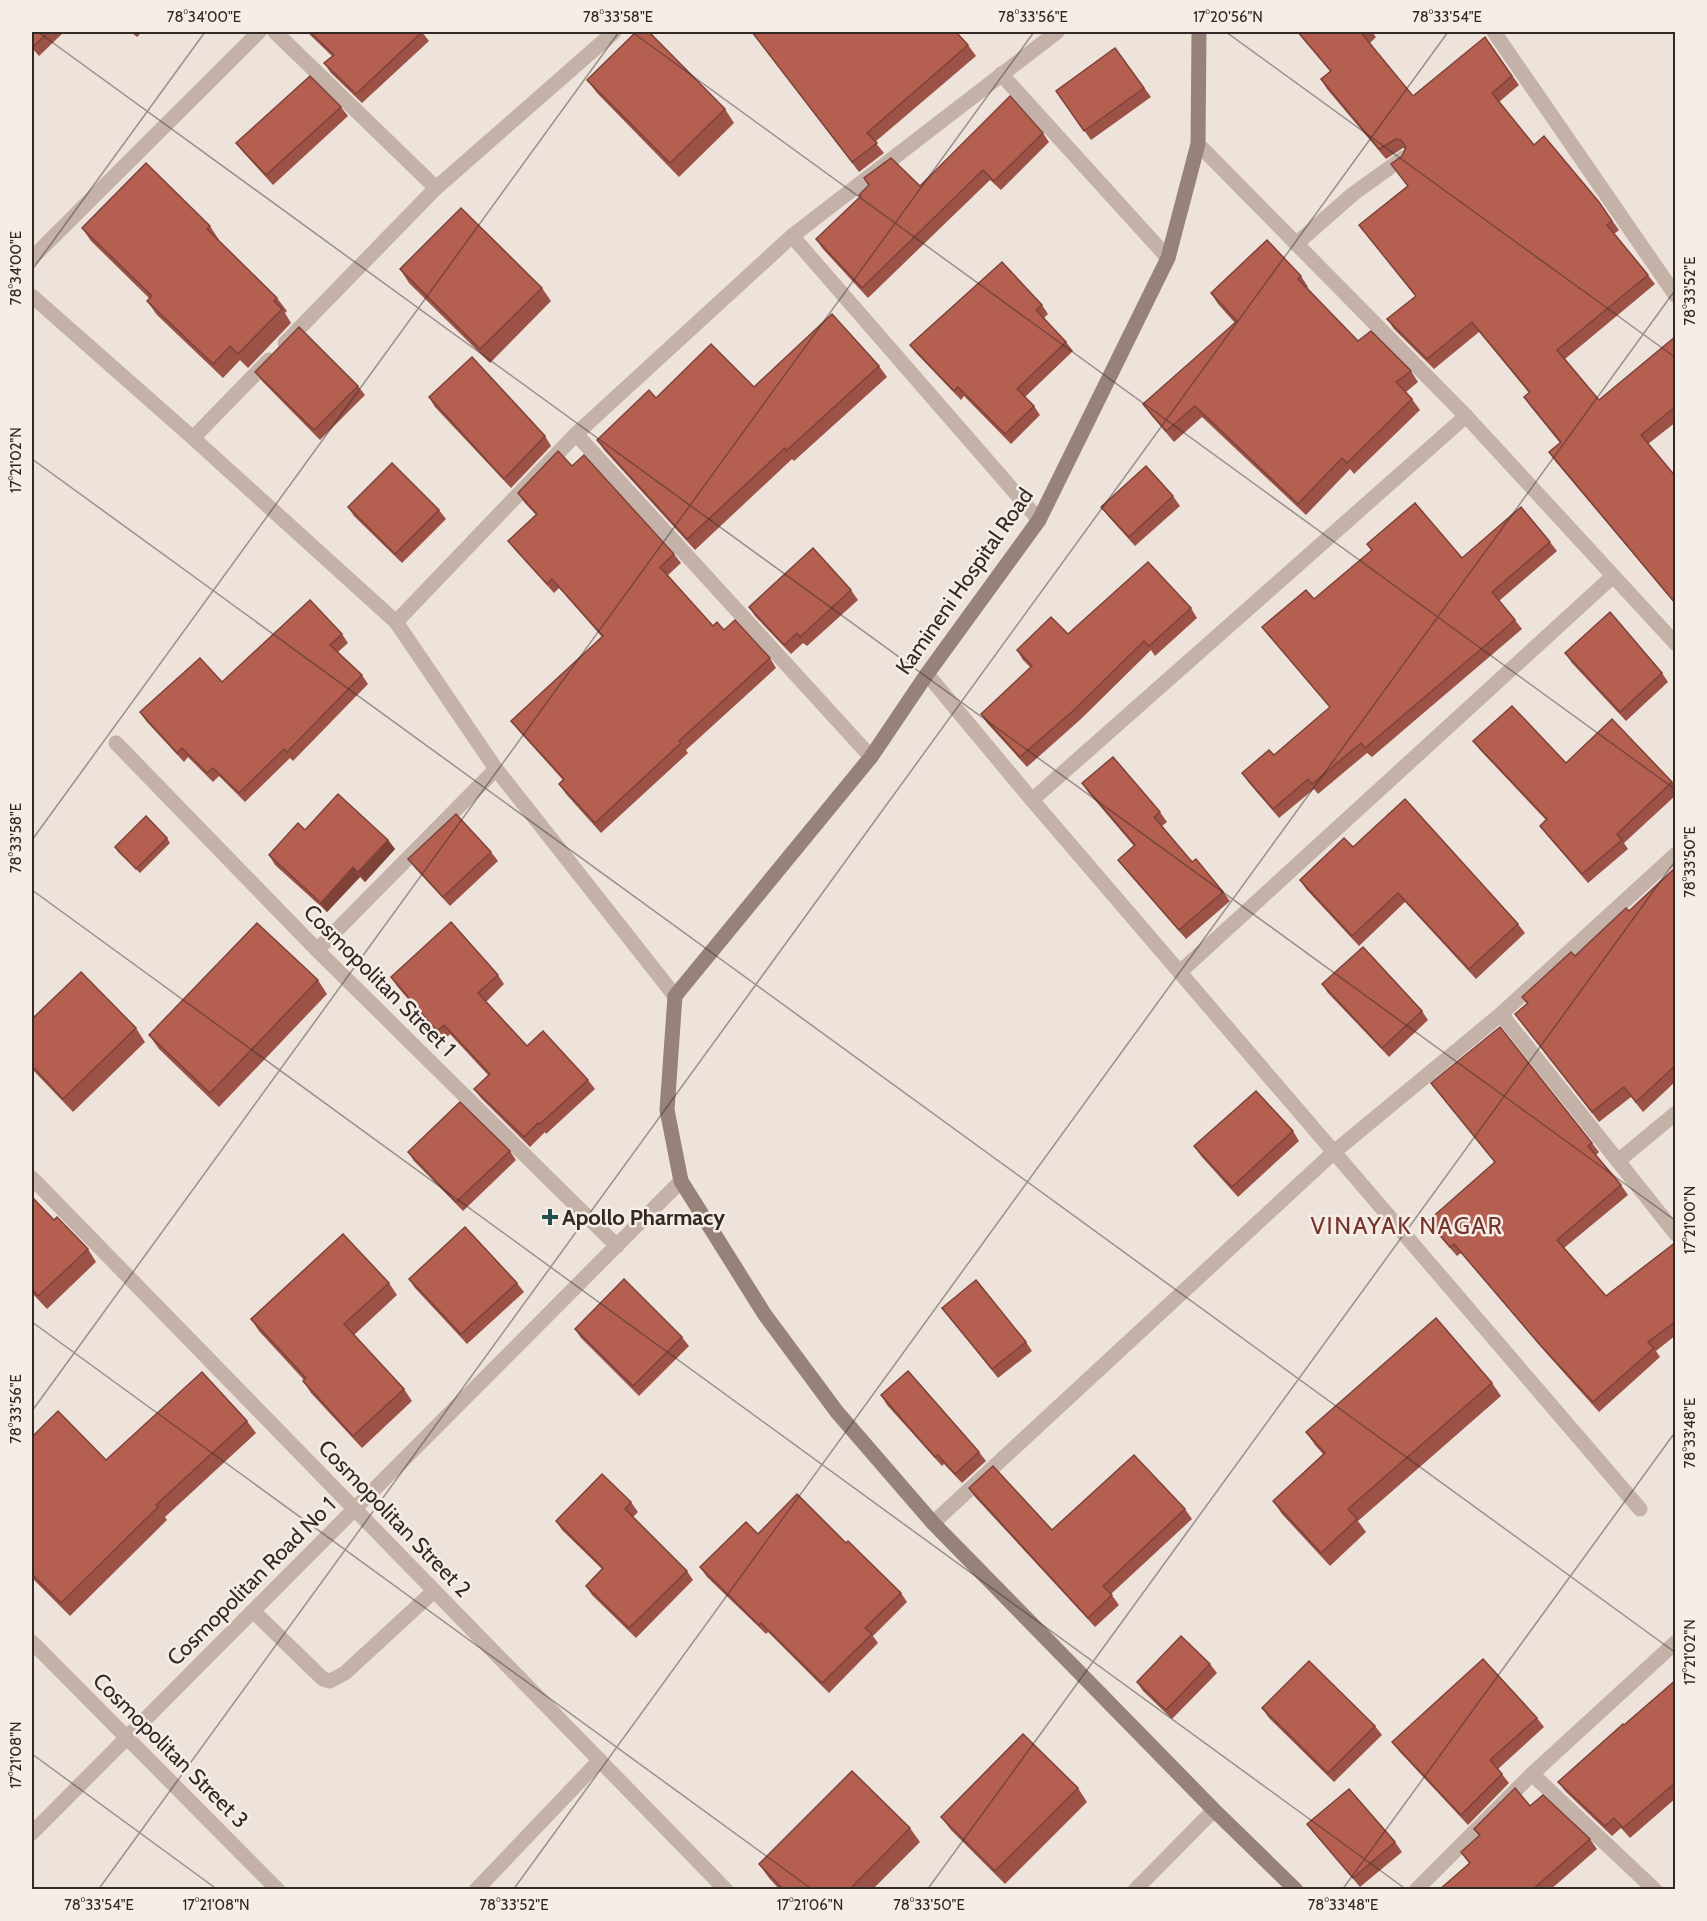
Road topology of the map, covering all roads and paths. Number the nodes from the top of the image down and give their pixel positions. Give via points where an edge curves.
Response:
1 (259, 32) edge
2 (275, 32) edge
3 (614, 32) edge
4 (1057, 32) edge
5 (1198, 32) edge
6 (1494, 32) edge
7 (1001, 74) junction
8 (1198, 144) junction
9 (1403, 158) edge
10 (436, 188) junction
11 (792, 236) junction
12 (1296, 244) junction
13 (32, 258) edge
14 (1168, 258) junction
15 (32, 296) edge
16 (1676, 297) edge
17 (1466, 416) junction
18 (576, 434) junction
19 (193, 438) junction
20 (1039, 520) junction
21 (1612, 577) junction
22 (396, 622) junction
23 (1676, 644) edge
24 (927, 674) junction
25 (116, 743) dead end
26 (871, 757) junction
27 (496, 769) junction
28 (1032, 800) junction
29 (1676, 854) edge
30 (317, 950) junction
31 (1180, 972) junction
32 (675, 996) junction
33 (1501, 1014) junction
34 (1676, 1113) edge
35 (1334, 1152) junction
36 (1618, 1161) junction
37 (32, 1178) edge
38 (681, 1181) junction
39 (1676, 1234) edge
40 (616, 1246) junction
41 (355, 1509) junction
42 (1640, 1509) dead end
43 (933, 1523) junction
44 (434, 1591) junction
45 (253, 1611) junction
46 (32, 1642) edge
47 (1676, 1642) edge
48 (127, 1737) junction
49 (600, 1760) junction
50 (1532, 1774) junction
51 (1214, 1810) junction
52 (32, 1833) edge
53 (278, 1890) edge
54 (476, 1890) edge
55 (726, 1890) edge
56 (1135, 1890) edge
57 (1296, 1890) edge
58 (1416, 1890) edge
59 (1655, 1890) edge

1 - 13 street
2 - 10 street
3 - 10 street
4 - 7 street
5 - 8 street, Kamineni Hospital Road
6 - 16 street
7 - 11 street
7 - 14 street
8 - 12 street
8 - 14 street, Kamineni Hospital Road
9 - 12 street via 1353,194
10 - 19 street
11 - 18 street
11 - 20 street
12 - 17 street
14 - 20 street, Kamineni Hospital Road
15 - 19 street
17 - 21 street
17 - 28 street
18 - 22 street
18 - 26 street
19 - 22 street
20 - 24 street, Kamineni Hospital Road
21 - 23 street
21 - 31 street
22 - 27 street
24 - 26 street, Kamineni Hospital Road
24 - 28 street
25 - 30 street, Cosmopolitan Street 1
26 - 32 street, Kamineni Hospital Road
27 - 30 street
27 - 32 street
28 - 31 street
29 - 33 street
30 - 40 street, Cosmopolitan Street 1
31 - 35 street
32 - 38 street via 667,1110
33 - 35 street
33 - 36 street
34 - 36 street
35 - 42 street
35 - 43 street
36 - 39 street
37 - 41 street, Cosmopolitan Street 2
38 - 40 street, Cosmopolitan Road No 1
38 - 43 street via 765,1315 837,1412
40 - 41 street, Cosmopolitan Road No 1
41 - 44 street, Cosmopolitan Street 2
41 - 45 street, Cosmopolitan Road No 1
43 - 51 street
44 - 45 street via 345,1673 330,1682
44 - 49 street, Cosmopolitan Street 2
45 - 48 street, Cosmopolitan Road No 1
46 - 48 street, Cosmopolitan Street 3
47 - 50 street
48 - 52 street, Cosmopolitan Road No 1
48 - 53 street, Cosmopolitan Street 3
49 - 54 street
49 - 55 street, Cosmopolitan Street 2
50 - 58 street
50 - 59 street
51 - 56 street
51 - 57 street

